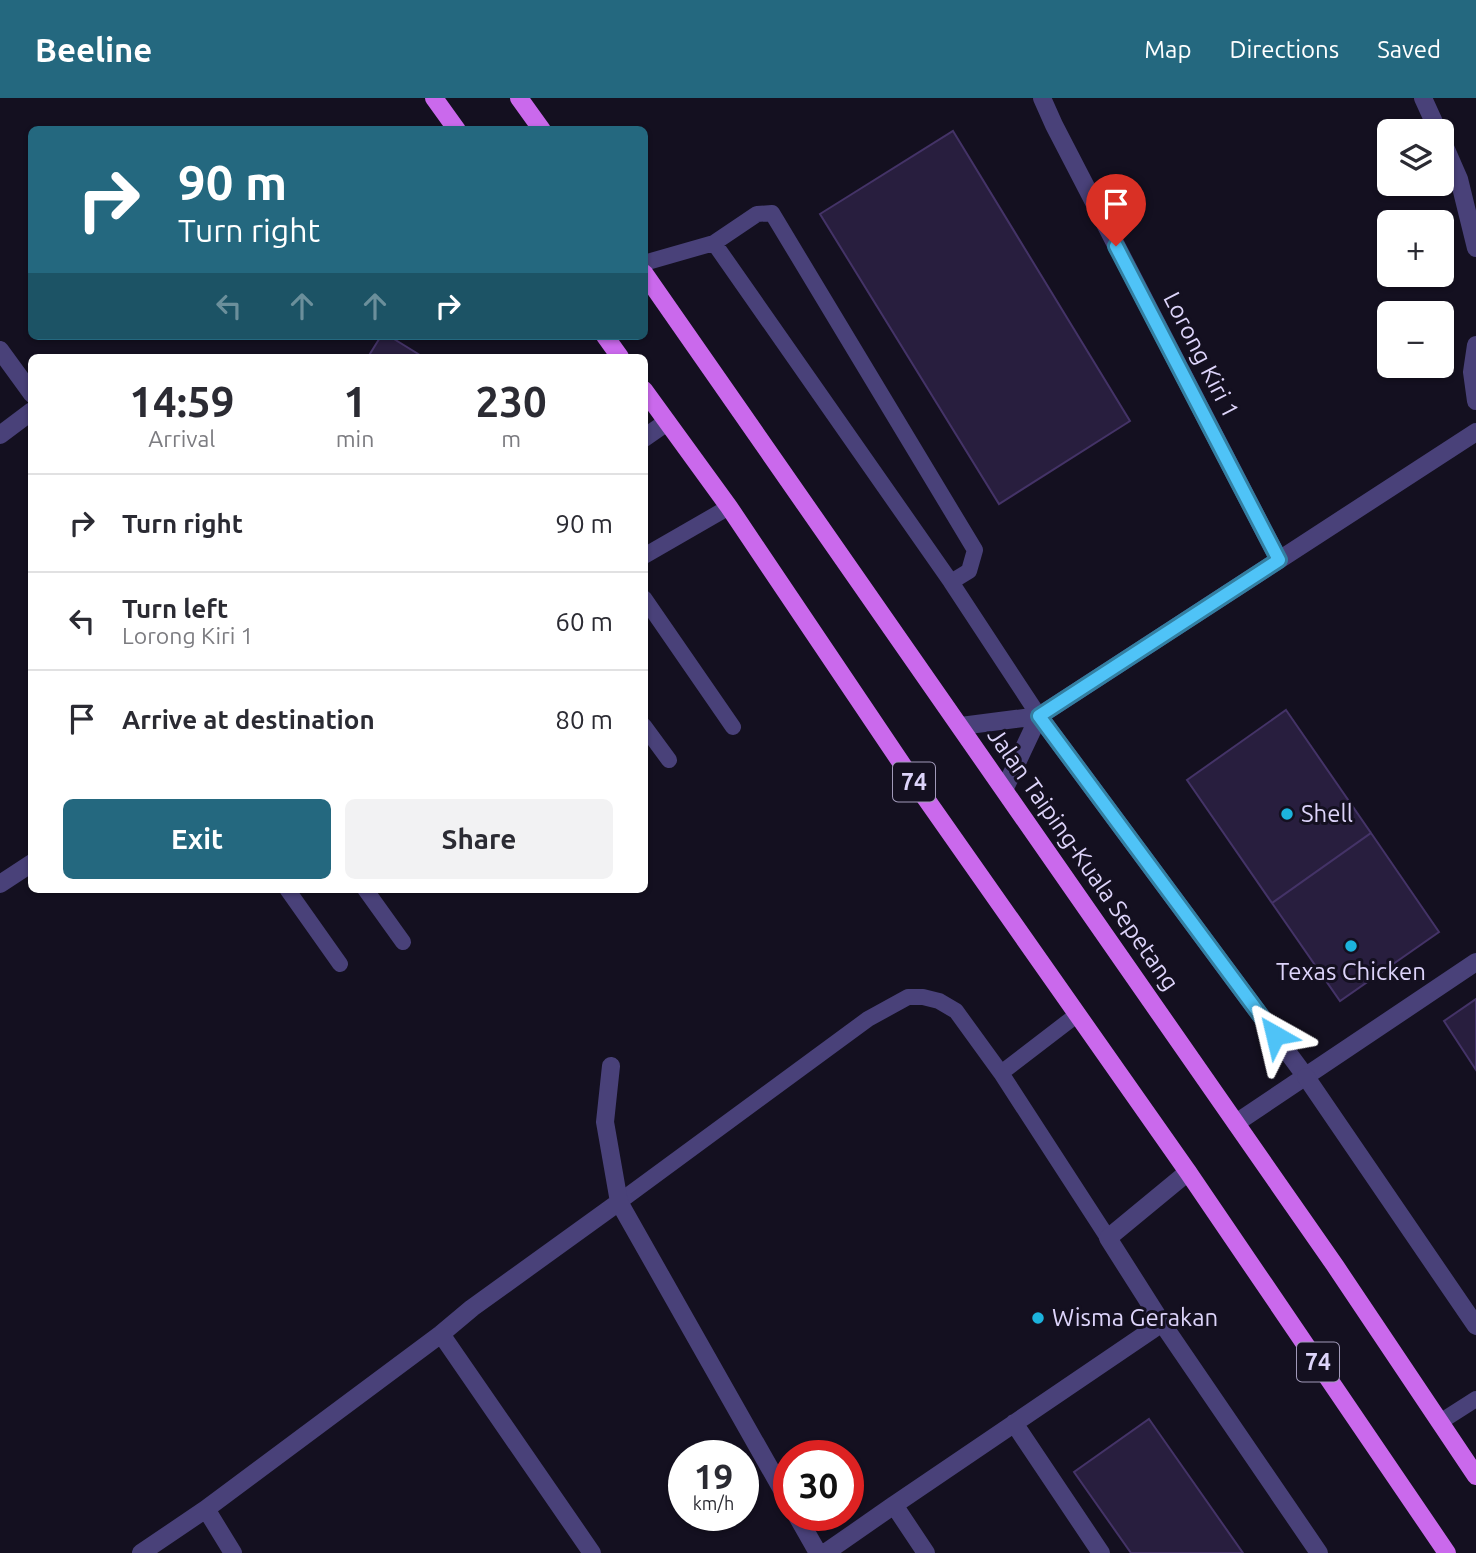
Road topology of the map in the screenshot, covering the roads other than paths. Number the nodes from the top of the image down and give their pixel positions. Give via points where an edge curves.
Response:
1 (434, 98) edge
2 (519, 98) edge
3 (1042, 98) edge
4 (1423, 98) edge
5 (1433, 119) edge
6 (454, 126) edge
7 (539, 126) edge
8 (1454, 168) edge
9 (714, 243) junction
10 (1476, 248) edge
11 (648, 262) edge
12 (648, 279) edge
13 (1476, 345) edge
14 (0, 350) edge
15 (28, 388) edge
16 (648, 396) edge
17 (1476, 401) edge
18 (28, 414) edge
19 (667, 422) junction
20 (1476, 432) edge
21 (0, 435) edge
22 (648, 435) edge
23 (729, 507) junction
24 (648, 554) edge
25 (1279, 560) junction
26 (951, 582) junction
27 (648, 604) edge
28 (1039, 716) junction
29 (961, 726) junction
30 (733, 727) dead end
31 (648, 731) edge
32 (669, 760) dead end
33 (1005, 788) junction
34 (28, 866) edge
35 (0, 884) edge
36 (290, 893) edge
37 (368, 893) edge
38 (403, 942) dead end
39 (1476, 962) edge
40 (340, 964) dead end
41 (1078, 1014) junction
42 (611, 1066) dead end
43 (1001, 1073) junction
44 (1306, 1077) junction
45 (1236, 1123) junction
46 (1188, 1172) junction
47 (619, 1202) junction
48 (1108, 1238) junction
49 (1162, 1323) junction
50 (1476, 1326) edge
51 (441, 1334) junction
52 (1476, 1399) edge
53 (1440, 1422) junction
54 (1014, 1423) junction
55 (773, 1474) edge
56 (1476, 1476) edge
57 (894, 1505) junction
58 (206, 1509) junction
59 (806, 1531) edge
60 (141, 1553) edge
61 (233, 1553) edge
62 (592, 1553) edge
63 (818, 1553) edge
64 (825, 1553) edge
65 (926, 1553) edge
66 (1101, 1553) edge
67 (1319, 1553) edge
68 (1447, 1553) edge

1 - 6 main road
2 - 7 main road
3 - 25 street, Lorong Kiri 1
4 - 5 street
8 - 10 street
9 - 11 lane
9 - 26 lane
9 - 26 lane via 757,214 772,213 975,550 969,571
12 - 29 main road, Jalan Taiping-Kuala Sepetang
13 - 17 street via 1472,372
14 - 15 street
16 - 19 main road, 74
18 - 21 street
19 - 22 street
19 - 23 main road, 74
20 - 25 street
23 - 24 lane
23 - 41 main road, 74
25 - 28 street
26 - 28 lane
27 - 30 lane
28 - 29 street
28 - 33 street
28 - 44 street
29 - 33 main road, Jalan Taiping-Kuala Sepetang
31 - 32 lane
33 - 45 main road, Jalan Taiping-Kuala Sepetang
34 - 35 street
36 - 40 lane
37 - 38 lane
39 - 44 street
41 - 43 lane
41 - 46 main road, 74
42 - 47 street via 606,1122
43 - 47 lane via 957,1012 939,1002 908,996 868,1019
43 - 48 lane
44 - 45 street
44 - 50 street
45 - 53 main road, Jalan Taiping-Kuala Sepetang
46 - 48 street
46 - 68 main road, 74
47 - 51 street
47 - 55 street
48 - 49 street
49 - 54 street
49 - 67 street
51 - 58 street
51 - 62 street
52 - 53 lane
53 - 56 main road, Jalan Taiping-Kuala Sepetang
54 - 57 street
54 - 66 street
57 - 64 street
57 - 65 street
58 - 60 street
58 - 61 street
59 - 63 street

